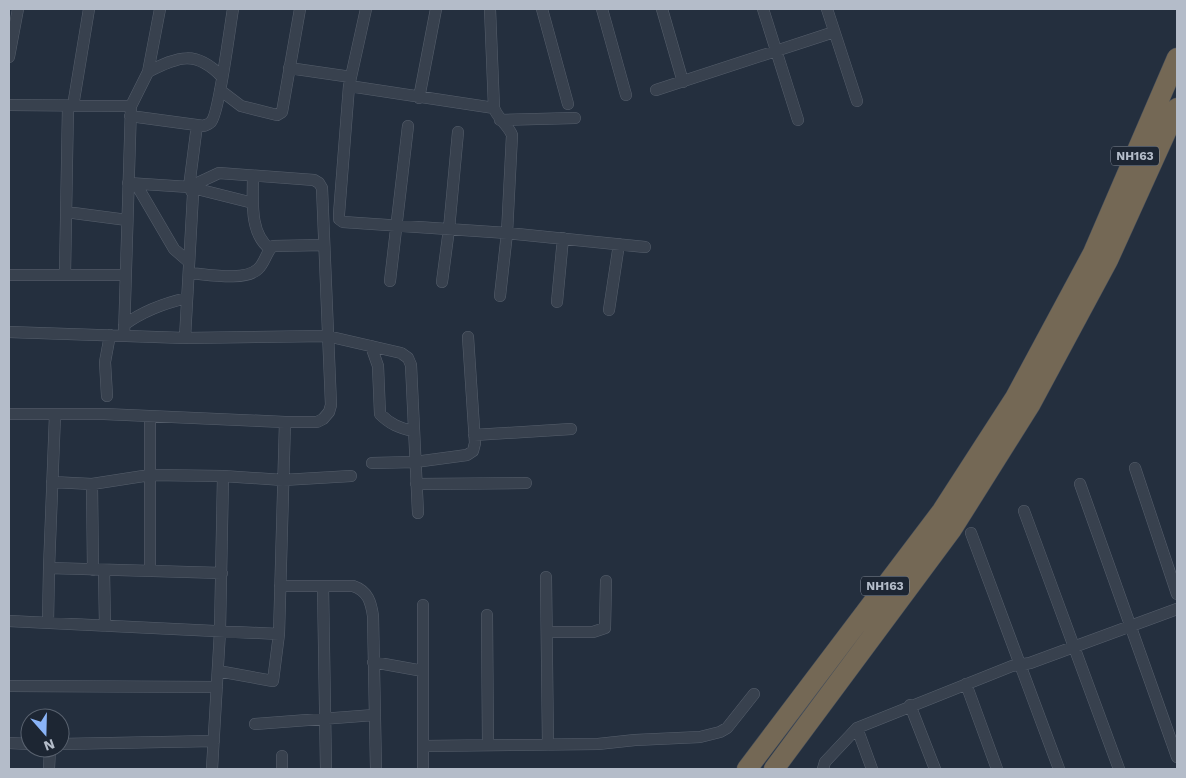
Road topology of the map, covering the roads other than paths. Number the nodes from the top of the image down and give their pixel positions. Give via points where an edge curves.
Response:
1 (18, 9) edge
2 (89, 9) edge
3 (160, 9) edge
4 (233, 9) edge
5 (300, 9) edge
6 (366, 9) edge
7 (436, 9) edge
8 (490, 9) edge
9 (542, 9) edge
10 (602, 9) edge
11 (662, 9) edge
12 (763, 9) edge
13 (827, 9) edge
14 (834, 32) junction
15 (776, 51) junction
16 (9, 57) edge
17 (1177, 58) edge
18 (290, 68) junction
19 (148, 72) junction
20 (222, 78) junction
21 (350, 81) junction
22 (683, 82) junction
23 (220, 90) junction
24 (656, 90) dead end
25 (626, 95) dead end
26 (419, 98) junction
27 (857, 101) dead end
28 (568, 104) dead end
29 (9, 105) edge
30 (70, 106) junction
31 (494, 108) junction
32 (1177, 108) edge
33 (130, 111) junction
34 (575, 118) dead end
35 (500, 120) junction
36 (798, 120) dead end
37 (197, 125) junction
38 (408, 126) dead end
39 (458, 132) dead end
40 (253, 176) junction
41 (132, 183) junction
42 (189, 187) junction
43 (253, 203) junction
44 (66, 212) junction
45 (339, 219) junction
46 (127, 220) junction
47 (323, 221) junction
48 (396, 226) junction
49 (449, 229) junction
50 (507, 233) junction
51 (563, 238) junction
52 (619, 244) junction
53 (324, 245) junction
54 (645, 247) dead end
55 (270, 249) junction
56 (1101, 257) junction
57 (189, 267) junction
58 (9, 275) edge
59 (65, 275) junction
60 (125, 275) junction
61 (390, 281) dead end
62 (442, 282) dead end
63 (500, 296) dead end
64 (187, 298) junction
65 (557, 302) dead end
66 (609, 310) dead end
67 (124, 330) junction
68 (9, 332) edge
69 (110, 335) junction
70 (327, 336) junction
71 (468, 337) dead end
72 (185, 338) junction
73 (371, 346) junction
74 (107, 396) dead end
75 (1022, 401) junction
76 (9, 414) edge
77 (55, 416) junction
78 (150, 417) junction
79 (284, 422) junction
80 (571, 429) dead end
81 (413, 431) junction
82 (474, 435) junction
83 (415, 462) junction
84 (372, 463) dead end
85 (1135, 468) dead end
86 (150, 475) junction
87 (223, 476) junction
88 (351, 476) dead end
89 (283, 480) junction
90 (52, 482) junction
91 (526, 483) dead end
92 (92, 484) junction
93 (416, 484) junction
94 (1080, 484) dead end
95 (1024, 511) dead end
96 (418, 513) dead end
97 (971, 533) dead end
98 (49, 568) junction
99 (98, 570) junction
100 (150, 571) junction
101 (222, 573) junction
102 (546, 576) dead end
103 (606, 580) dead end
104 (280, 586) junction
105 (323, 586) junction
106 (1177, 594) edge
107 (422, 605) dead end
108 (1177, 609) edge
109 (487, 615) dead end
110 (9, 622) edge
111 (48, 623) junction
112 (105, 626) junction
113 (1130, 626) junction
114 (220, 631) junction
115 (547, 632) junction
116 (279, 634) junction
117 (1074, 647) junction
118 (373, 662) junction
119 (1020, 665) junction
120 (218, 670) junction
121 (423, 671) junction
122 (966, 684) junction
123 (9, 686) edge
124 (217, 687) junction
125 (754, 694) dead end
126 (910, 706) junction
127 (374, 716) junction
128 (325, 719) junction
129 (255, 724) dead end
130 (857, 728) junction
131 (214, 742) junction
132 (70, 744) edge
133 (488, 745) junction
134 (548, 745) junction
135 (424, 746) junction
136 (282, 756) dead end
137 (1177, 756) edge
138 (212, 769) edge
139 (282, 769) edge
140 (326, 769) edge
141 (376, 769) edge
142 (423, 769) edge
143 (747, 769) edge
144 (774, 769) edge
145 (823, 769) edge
146 (872, 769) edge
147 (935, 769) edge
148 (997, 769) edge
149 (1059, 769) edge
150 (1119, 769) edge

1 - 16 street
2 - 30 street
3 - 19 street
4 - 20 street
5 - 18 street
6 - 21 street
7 - 26 street
8 - 31 street
9 - 28 street
10 - 25 street
11 - 22 street
12 - 15 street
13 - 14 street
14 - 15 street
14 - 27 street
15 - 22 street
15 - 36 street
17 - 56 highway, NH163
18 - 21 street
18 - 23 street via 283,109 277,115 241,106
19 - 20 street via 180,58 193,58 213,68
19 - 33 street
20 - 23 street
21 - 26 street
21 - 45 street
22 - 24 street
23 - 37 street via 211,122
26 - 31 street
29 - 30 street
30 - 33 street
30 - 44 street
31 - 35 street
32 - 56 highway, NH163
33 - 37 street
33 - 41 street
34 - 35 street
35 - 50 street via 512,135
37 - 42 street
38 - 48 street
39 - 49 street
40 - 42 street via 219,173
40 - 43 street
40 - 47 street via 319,183
41 - 42 street
41 - 46 street
41 - 57 street
42 - 43 street
42 - 57 street via 193,194
43 - 55 street via 259,234
44 - 46 street
44 - 59 street
45 - 47 street
45 - 48 street
46 - 60 street
47 - 53 street
48 - 49 street
48 - 61 street
49 - 50 street
49 - 62 street
50 - 51 street
50 - 63 street
51 - 52 street
51 - 65 street
52 - 54 street
52 - 66 street
53 - 55 street via 273,246
53 - 70 street
55 - 57 street via 261,266 251,274 240,276
56 - 75 highway, NH163
57 - 64 street
58 - 59 street
59 - 60 street
60 - 67 street
64 - 67 street via 133,318
64 - 72 street
67 - 69 street
67 - 72 street
68 - 69 street
69 - 74 street via 105,362
70 - 72 street
70 - 73 street
70 - 79 street via 329,412 317,422
71 - 82 street
73 - 81 street via 378,366 380,414 390,424
73 - 81 street via 408,358 411,365
75 - 143 highway, NH163
75 - 144 highway, NH163 via 952,529
76 - 77 street
77 - 78 street via 104,414
77 - 90 street
78 - 79 street
78 - 86 street
79 - 89 street
80 - 82 street
81 - 83 street
82 - 83 street via 473,451 467,454
83 - 84 street
83 - 93 street
85 - 106 street
86 - 87 street
86 - 92 street
86 - 100 street
87 - 89 street
87 - 101 street
88 - 89 street
89 - 104 street
90 - 92 street
90 - 98 street
91 - 93 street
92 - 99 street
93 - 96 street
94 - 113 street
95 - 117 street
97 - 119 street
98 - 99 street
98 - 111 street
99 - 100 street
99 - 112 street
100 - 101 street
101 - 114 street
102 - 115 street
103 - 115 street via 604,628 593,632
104 - 105 street
104 - 116 street
105 - 118 street via 353,586 366,594 373,616
105 - 128 street
107 - 121 street
108 - 113 street
109 - 133 street
110 - 111 street
111 - 112 street
112 - 114 street
113 - 117 street
113 - 137 street
114 - 116 street
114 - 120 street
115 - 134 street
116 - 120 street via 273,681
117 - 119 street
117 - 150 street
118 - 121 street
118 - 127 street
119 - 122 street
119 - 149 street
120 - 124 street
121 - 135 street
122 - 126 street
122 - 148 street
123 - 124 street
124 - 131 street
125 - 134 street via 727,728 711,735
126 - 130 street
126 - 147 street
127 - 128 street
127 - 141 street
128 - 129 street
128 - 140 street
130 - 145 street via 825,762
130 - 146 street
131 - 132 street
131 - 138 street
133 - 134 street
133 - 135 street
135 - 142 street
136 - 139 street

